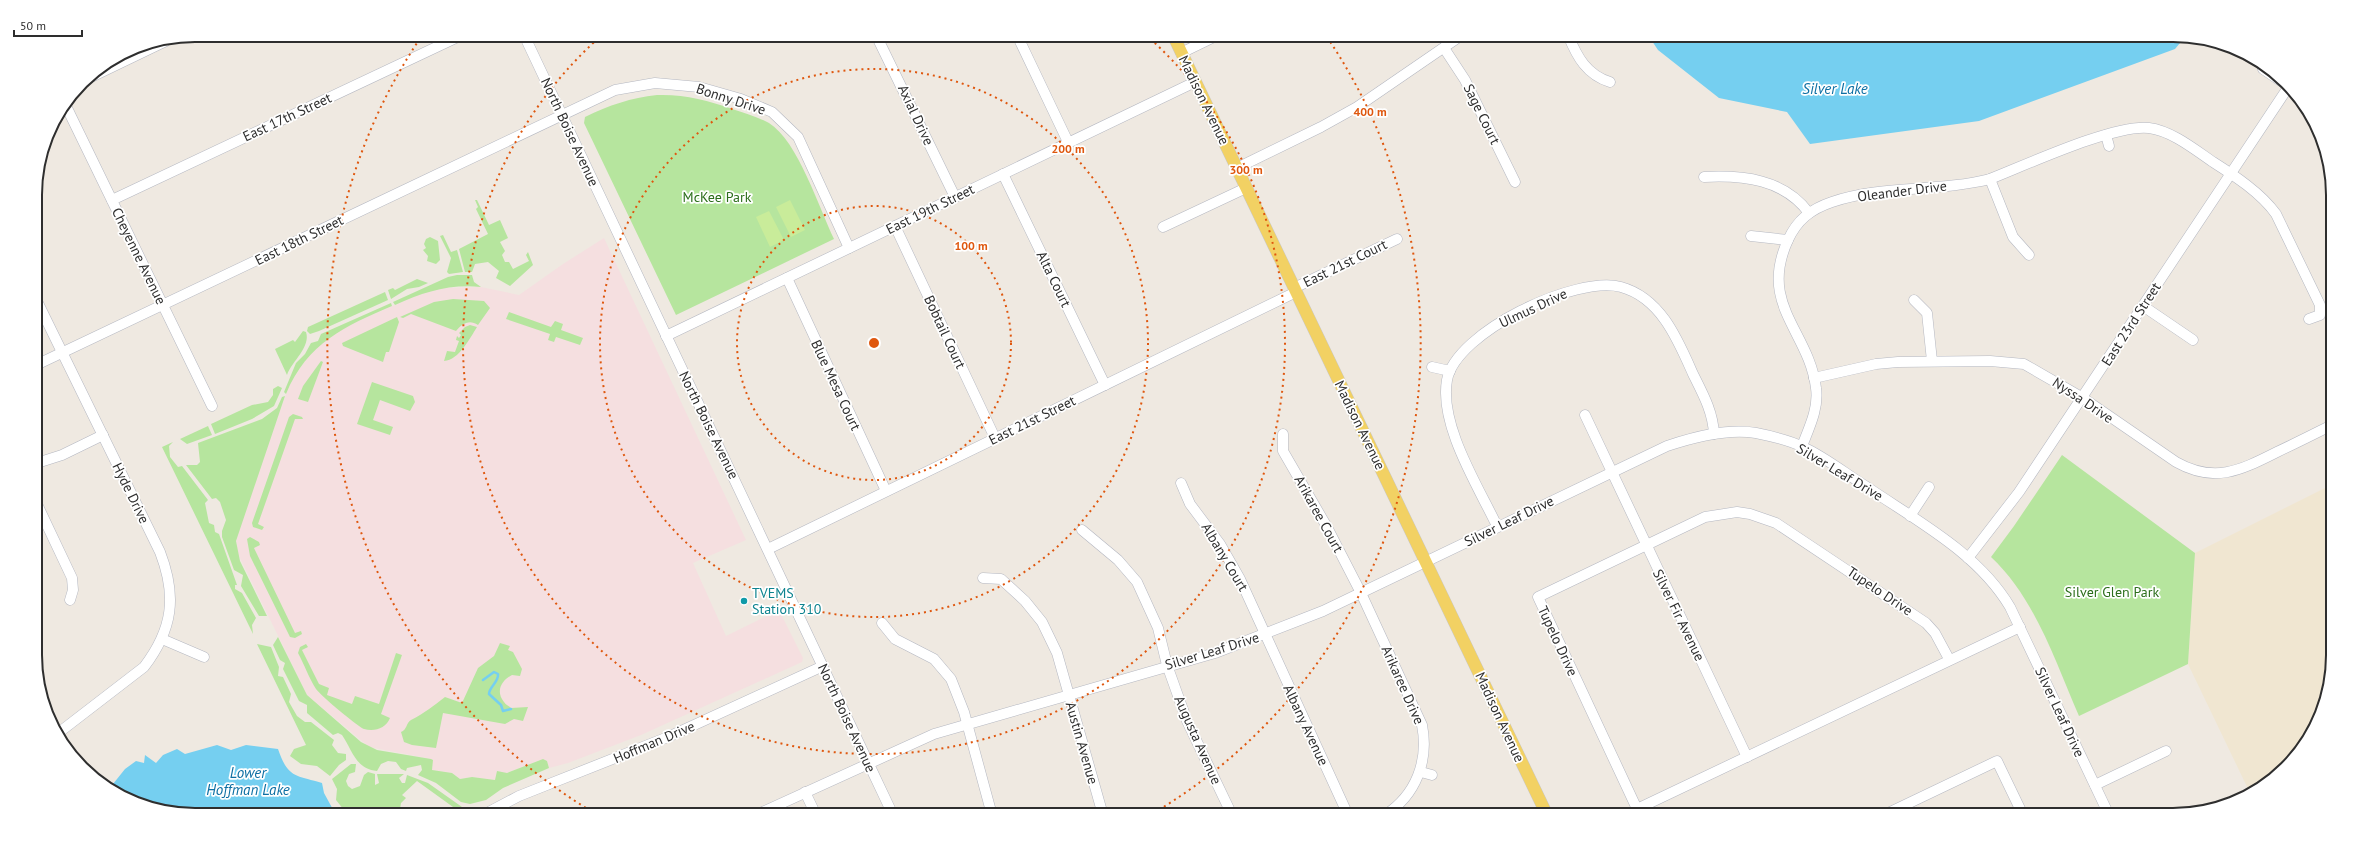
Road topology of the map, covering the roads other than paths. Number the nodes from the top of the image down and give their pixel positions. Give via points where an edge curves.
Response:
1 (447, 42) edge
2 (527, 42) edge
3 (879, 42) edge
4 (1020, 42) edge
5 (1176, 42) edge
6 (1204, 42) edge
7 (1452, 42) edge
8 (1571, 42) edge
9 (1444, 48) junction
10 (149, 49) edge
11 (1181, 53) junction
12 (111, 68) edge
13 (1195, 82) junction
14 (1610, 82) dead end
15 (2286, 92) edge
16 (68, 110) edge
17 (562, 115) junction
18 (2106, 135) junction
19 (1068, 142) junction
20 (2109, 146) dead end
21 (1237, 168) junction
22 (2230, 172) junction
23 (1003, 174) junction
24 (1704, 177) dead end
25 (1990, 179) junction
26 (1515, 182) dead end
27 (1246, 188) junction
28 (955, 197) junction
29 (112, 200) junction
30 (1809, 213) junction
31 (895, 226) junction
32 (1163, 226) dead end
33 (1751, 236) dead end
34 (1397, 239) dead end
35 (1788, 240) junction
36 (849, 248) junction
37 (2028, 254) dead end
38 (786, 278) junction
39 (1295, 290) junction
40 (1914, 300) dead end
41 (163, 306) junction
42 (2142, 306) junction
43 (42, 311) edge
44 (2309, 319) dead end
45 (666, 336) junction
46 (2193, 340) dead end
47 (63, 352) junction
48 (1932, 361) junction
49 (42, 362) edge
50 (1432, 367) dead end
51 (1450, 371) junction
52 (1814, 378) junction
53 (1105, 385) junction
54 (2083, 398) junction
55 (212, 406) dead end
56 (1585, 414) dead end
57 (2326, 428) edge
58 (1283, 434) dead end
59 (1714, 434) junction
60 (103, 435) junction
61 (995, 438) junction
62 (1802, 446) junction
63 (42, 461) edge
64 (1613, 472) junction
65 (1181, 483) dead end
66 (1929, 487) dead end
67 (886, 491) junction
68 (42, 515) edge
69 (1910, 516) junction
70 (1497, 526) junction
71 (1082, 530) dead end
72 (1646, 545) junction
73 (768, 549) junction
74 (1968, 558) junction
75 (1426, 562) junction
76 (983, 578) dead end
77 (1361, 593) junction
78 (70, 600) dead end
79 (882, 623) dead end
80 (2020, 627) junction
81 (1264, 634) junction
82 (162, 639) junction
83 (204, 657) dead end
84 (1949, 659) junction
85 (1167, 665) junction
86 (823, 666) junction
87 (1068, 695) junction
88 (967, 723) junction
89 (62, 730) edge
90 (2166, 751) dead end
91 (1747, 757) junction
92 (868, 763) junction
93 (1420, 772) junction
94 (1432, 775) dead end
95 (2095, 786) junction
96 (805, 792) junction
97 (496, 808) edge
98 (771, 808) edge
99 (813, 808) edge
100 (890, 808) edge
101 (990, 808) edge
102 (1101, 808) edge
103 (1229, 808) edge
104 (1345, 808) edge
105 (1394, 808) edge
106 (1544, 808) edge
107 (1636, 808) edge
108 (1638, 808) edge
109 (1899, 808) edge
110 (2020, 808) edge
111 (2106, 808) edge

1 - 29 street, East 17th Street
2 - 17 street, North Boise Avenue
3 - 28 street, Axial Drive
4 - 19 street
5 - 11 main road, Madison Avenue
6 - 11 street
7 - 9 street
8 - 14 street via 1578,58 1588,70 1596,78
9 - 21 street via 1357,107
9 - 26 street, Sage Court via 1465,80
10 - 12 street
11 - 13 main road, Madison Avenue
13 - 19 street, East 19th Street
13 - 21 main road, Madison Avenue
15 - 22 street, East 23rd Street
16 - 29 street, Cheyenne Avenue
17 - 36 street, Bonny Drive via 615,90 655,83 699,87 761,106 772,112 798,137
17 - 41 street, East 18th Street
17 - 45 street, North Boise Avenue
18 - 20 street
18 - 22 street, Oleander Drive via 2136,128 2150,128 2185,143
18 - 25 street, Oleander Drive
19 - 23 street, East 19th Street
21 - 27 main road, Madison Avenue
22 - 42 street, East 23rd Street
22 - 44 street, Oleander Drive via 2276,214 2320,305 2320,314
23 - 28 street, East 19th Street
23 - 53 street, Alta Court
24 - 30 street via 1726,176 1770,183 1792,195
25 - 30 street, Oleander Drive via 1971,184 1901,190 1842,199
25 - 37 street via 2013,237
27 - 32 street
27 - 39 main road, Madison Avenue
28 - 31 street, East 19th Street
29 - 41 street, Cheyenne Avenue
30 - 35 street, Oleander Drive via 1793,229
31 - 36 street, East 19th Street
31 - 61 street, Bobtail Court
33 - 35 street
34 - 39 street, East 21st Court
35 - 52 street, Oleander Drive via 1779,264 1779,291 1783,309 1811,366
36 - 38 street, East 19th Street
38 - 45 street, East 19th Street
38 - 67 street, Blue Mesa Court
39 - 53 street, East 21st Street
39 - 75 main road, Madison Avenue
40 - 48 street via 1927,313
41 - 47 street, East 18th Street
41 - 55 street, Cheyenne Avenue
42 - 46 street
42 - 54 street, East 23rd Street
43 - 47 street, Hyde Drive
45 - 73 street, North Boise Avenue
47 - 49 street, East 18th Street
47 - 60 street, Hyde Drive
48 - 52 street, Nyssa Drive via 1876,364
48 - 54 street, Nyssa Drive via 2024,364
50 - 51 street
51 - 59 street, Ulmus Drive via 1476,339 1512,316 1570,290 1598,285 1622,287 1652,304 1674,333 1709,408
51 - 70 street, Ulmus Drive via 1446,404 1451,428
52 - 62 street, Oleander Drive via 1817,389 1814,413
53 - 61 street, East 21st Street
54 - 57 street, Nyssa Drive via 2176,462 2209,474 2239,470
54 - 74 street, East 23rd Street via 2019,492
56 - 64 street, Silver Fir Avenue
58 - 77 street, Arikaree Court via 1283,451
59 - 62 street, Silver Leaf Drive via 1755,433
59 - 64 street, Silver Leaf Drive via 1690,438 1667,446
60 - 63 street via 62,455
60 - 82 street, Hyde Drive via 160,552 169,576 171,601
61 - 67 street, East 21st Street
62 - 69 street, Silver Leaf Drive
64 - 70 street, Silver Leaf Drive
64 - 72 street, Silver Fir Avenue
65 - 81 street, Albany Court via 1190,504 1216,538 1240,579
66 - 69 street
67 - 73 street, East 21st Street
68 - 78 street via 72,578 73,590
69 - 74 street, Silver Leaf Drive
70 - 75 street, Silver Leaf Drive
71 - 85 street, Augusta Avenue via 1118,560 1137,582 1158,628
72 - 84 street, Tupelo Drive via 1705,517 1737,512 1763,518 1776,523 1926,623 1935,633
72 - 91 street, Silver Fir Avenue
72 - 107 street, Tupelo Drive via 1538,597
73 - 86 street, North Boise Avenue
74 - 80 street, Silver Leaf Drive via 1988,576 2004,597
75 - 77 street, Silver Leaf Drive
75 - 106 main road, Madison Avenue
76 - 87 street, Austin Avenue via 1001,579 1035,611 1057,653
77 - 81 street, Silver Leaf Drive via 1323,612
77 - 93 street, Arikaree Drive via 1420,721 1424,747
79 - 88 street via 895,639 927,654 947,673
80 - 84 street, Tupelo Drive
80 - 95 street, Silver Leaf Drive
81 - 85 street, Silver Leaf Drive via 1214,653
81 - 104 street, Albany Avenue
82 - 83 street
82 - 89 street, Hyde Drive via 155,653 135,676
84 - 91 street, Tupelo Drive
85 - 87 street, Silver Leaf Drive
85 - 103 street, Augusta Avenue via 1187,721
86 - 92 street, North Boise Avenue
86 - 97 street, Hoffman Drive via 668,738 519,796
87 - 88 street, Silver Leaf Drive
87 - 102 street, Austin Avenue
88 - 92 street, Silver Leaf Drive via 922,738
88 - 101 street
90 - 95 street
91 - 108 street, Tupelo Drive
92 - 96 street, Silver Leaf Drive
92 - 100 street, North Boise Avenue
93 - 94 street
93 - 105 street, Arikaree Drive via 1416,785
95 - 111 street, Silver Leaf Drive
96 - 98 street, Silver Leaf Drive
96 - 99 street
109 - 110 street via 1997,761

